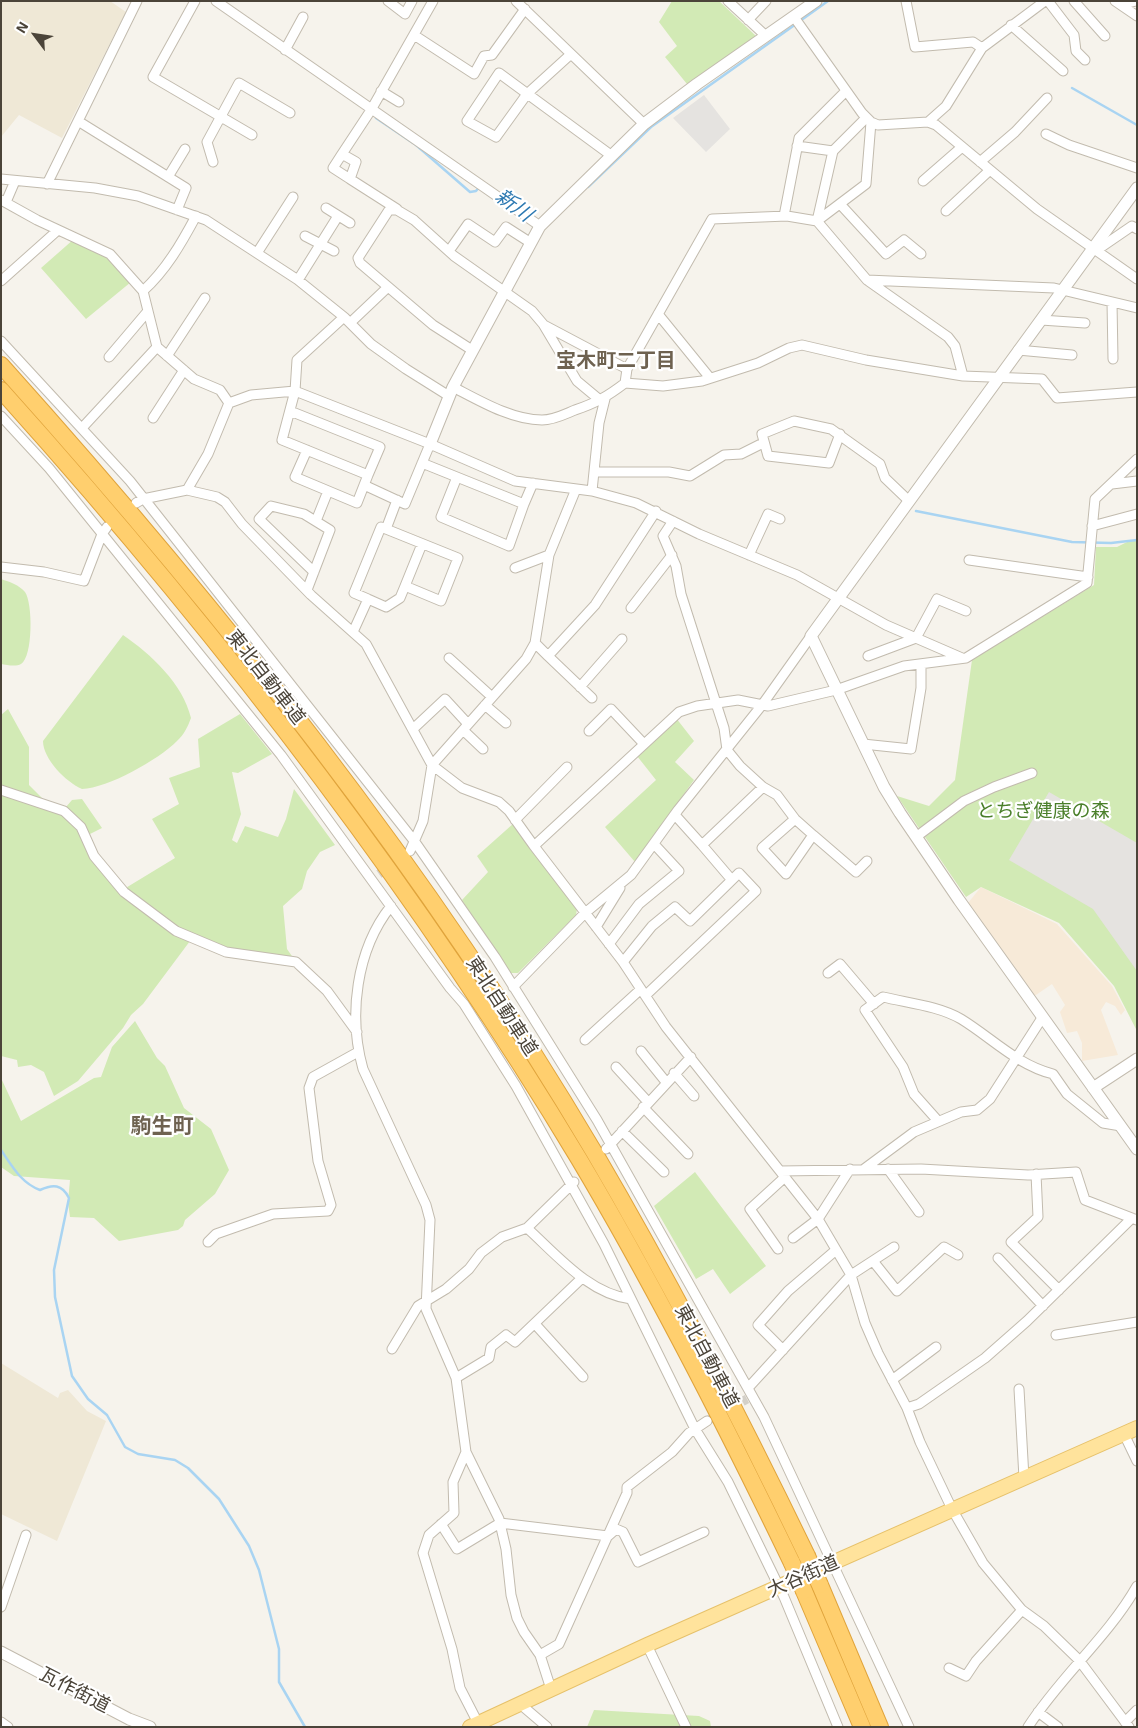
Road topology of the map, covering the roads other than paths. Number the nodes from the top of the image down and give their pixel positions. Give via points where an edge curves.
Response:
1 (138, 1) edge
2 (195, 1) edge
3 (216, 1) edge
4 (388, 1) edge
5 (412, 1) edge
6 (433, 1) edge
7 (516, 1) edge
8 (728, 1) edge
9 (766, 1) edge
10 (816, 1) edge
11 (906, 1) edge
12 (1047, 1) edge
13 (1074, 1) edge
14 (1136, 1) edge
15 (1118, 3) edge
16 (525, 10) junction
17 (1137, 16) edge
18 (303, 17) dead end
19 (794, 17) junction
20 (748, 20) junction
21 (1011, 25) junction
22 (414, 35) junction
23 (766, 36) junction
24 (1105, 36) dead end
25 (982, 48) junction
26 (285, 50) junction
27 (571, 54) junction
28 (1085, 60) dead end
29 (1063, 71) dead end
30 (382, 91) junction
31 (846, 91) junction
32 (526, 94) junction
33 (1047, 98) dead end
34 (399, 102) dead end
35 (370, 110) junction
36 (290, 113) dead end
37 (220, 117) junction
38 (869, 120) junction
39 (78, 121) junction
40 (928, 122) junction
41 (644, 124) junction
42 (1046, 134) dead end
43 (252, 135) dead end
44 (797, 146) junction
45 (962, 147) junction
46 (185, 149) dead end
47 (834, 151) junction
48 (342, 154) junction
49 (612, 156) junction
50 (213, 162) dead end
51 (980, 162) junction
52 (1137, 168) edge
53 (990, 170) junction
54 (168, 177) junction
55 (350, 178) junction
56 (1, 180) edge
57 (15, 181) junction
58 (923, 181) dead end
59 (47, 184) junction
60 (1135, 194) edge
61 (294, 197) dead end
62 (4, 201) edge
63 (840, 204) junction
64 (326, 208) dead end
65 (177, 210) junction
66 (397, 210) junction
67 (946, 211) dead end
68 (196, 216) junction
69 (338, 216) junction
70 (784, 216) junction
71 (817, 222) junction
72 (350, 223) dead end
73 (540, 226) junction
74 (1137, 229) edge
75 (58, 230) junction
76 (305, 236) dead end
77 (530, 243) junction
78 (321, 244) junction
79 (1095, 249) junction
80 (449, 251) junction
81 (334, 252) dead end
82 (257, 253) junction
83 (921, 254) dead end
84 (1137, 279) edge
85 (298, 280) junction
86 (868, 280) junction
87 (1, 281) edge
88 (388, 287) junction
89 (143, 291) junction
90 (504, 291) junction
91 (1062, 291) junction
92 (205, 298) dead end
93 (1112, 302) junction
94 (1137, 308) edge
95 (148, 311) junction
96 (658, 314) junction
97 (347, 320) junction
98 (1041, 320) junction
99 (1085, 323) dead end
100 (543, 324) junction
101 (1, 341) edge
102 (157, 347) junction
103 (472, 350) junction
104 (1018, 350) junction
105 (1072, 355) dead end
106 (167, 356) junction
107 (109, 357) dead end
108 (1113, 359) dead end
109 (1, 364) edge
110 (627, 369) junction
111 (184, 370) junction
112 (963, 376) junction
113 (998, 377) junction
114 (710, 378) junction
115 (625, 383) junction
116 (1, 390) edge
117 (295, 391) junction
118 (451, 392) junction
119 (1137, 392) edge
120 (603, 400) junction
121 (229, 403) junction
122 (290, 411) junction
123 (1, 416) edge
124 (153, 418) dead end
125 (82, 428) junction
126 (840, 434) junction
127 (762, 443) junction
128 (430, 444) junction
129 (307, 450) junction
130 (1137, 459) edge
131 (422, 463) junction
132 (594, 472) junction
133 (368, 475) junction
134 (457, 477) junction
135 (1137, 481) edge
136 (533, 483) junction
137 (1112, 484) junction
138 (364, 485) junction
139 (576, 489) junction
140 (187, 490) junction
141 (328, 491) junction
142 (592, 491) junction
143 (397, 500) junction
144 (908, 500) junction
145 (139, 501) junction
146 (524, 504) junction
147 (656, 511) junction
148 (1137, 514) edge
149 (780, 519) dead end
150 (316, 521) junction
151 (673, 521) junction
152 (1092, 526) junction
153 (386, 529) junction
154 (105, 531) junction
155 (422, 544) junction
156 (749, 554) junction
157 (549, 555) junction
158 (672, 555) junction
159 (969, 560) dead end
160 (1, 567) edge
161 (514, 568) dead end
162 (314, 572) junction
163 (1088, 577) junction
164 (405, 586) junction
165 (307, 590) junction
166 (838, 597) junction
167 (368, 599) junction
168 (631, 608) dead end
169 (966, 611) dead end
170 (353, 632) junction
171 (811, 636) junction
172 (916, 638) junction
173 (622, 639) dead end
174 (534, 643) junction
175 (548, 656) junction
176 (868, 656) dead end
177 (449, 658) dead end
178 (963, 658) junction
179 (921, 664) junction
180 (580, 687) junction
181 (836, 690) junction
182 (492, 697) junction
183 (592, 698) dead end
184 (716, 703) junction
185 (762, 704) junction
186 (485, 705) junction
187 (506, 723) dead end
188 (466, 727) junction
189 (413, 729) junction
190 (589, 731) dead end
191 (644, 744) junction
192 (863, 744) junction
193 (483, 749) dead end
194 (727, 750) junction
195 (432, 765) junction
196 (567, 767) dead end
197 (1032, 773) dead end
198 (763, 787) junction
199 (1, 790) edge
200 (675, 815) junction
201 (795, 818) junction
202 (515, 820) junction
203 (813, 835) junction
204 (916, 837) junction
205 (415, 842) junction
206 (654, 844) junction
207 (702, 845) junction
208 (534, 846) junction
209 (410, 851) tunnel mouth
210 (866, 861) dead end
211 (731, 879) junction
212 (624, 881) junction
213 (391, 906) junction
214 (585, 913) junction
215 (596, 927) junction
216 (609, 944) junction
217 (624, 962) junction
218 (828, 973) dead end
219 (514, 987) junction
220 (643, 992) junction
221 (874, 1004) junction
222 (1042, 1018) junction
223 (357, 1032) junction
224 (585, 1040) dead end
225 (641, 1051) dead end
226 (358, 1052) junction
227 (691, 1057) junction
228 (1015, 1058) junction
229 (1137, 1059) edge
230 (616, 1067) dead end
231 (674, 1073) junction
232 (666, 1082) junction
233 (1093, 1088) junction
234 (694, 1096) dead end
235 (645, 1105) junction
236 (938, 1121) junction
237 (1121, 1126) junction
238 (622, 1131) junction
239 (1135, 1144) edge
240 (609, 1146) junction
241 (688, 1154) dead end
242 (850, 1169) junction
243 (864, 1169) junction
244 (888, 1169) junction
245 (664, 1172) dead end
246 (783, 1174) junction
247 (1036, 1174) junction
248 (573, 1184) junction
249 (919, 1212) dead end
250 (818, 1218) junction
251 (1134, 1219) edge
252 (527, 1228) junction
253 (793, 1238) dead end
254 (208, 1242) dead end
255 (894, 1247) dead end
256 (778, 1249) dead end
257 (836, 1250) junction
258 (958, 1255) dead end
259 (998, 1258) dead end
260 (873, 1261) junction
261 (851, 1275) junction
262 (582, 1278) junction
263 (1059, 1290) junction
264 (631, 1299) junction
265 (426, 1302) junction
266 (1043, 1306) junction
267 (1137, 1322) edge
268 (534, 1324) junction
269 (1056, 1335) dead end
270 (936, 1347) dead end
271 (392, 1349) dead end
272 (783, 1350) junction
273 (583, 1377) dead end
274 (456, 1378) junction
275 (892, 1380) junction
276 (1019, 1389) dead end
277 (749, 1394) junction
278 (907, 1408) junction
279 (707, 1421) tunnel mouth
280 (695, 1429) junction
281 (1130, 1431) edge
282 (466, 1452) junction
283 (1137, 1461) edge
284 (1024, 1478) junction
285 (952, 1509) junction
286 (500, 1523) junction
287 (441, 1524) junction
288 (704, 1532) dead end
289 (26, 1535) dead end
290 (608, 1536) junction
291 (832, 1562) junction
292 (1137, 1586) edge
293 (779, 1587) junction
294 (1, 1608) edge
295 (1022, 1610) junction
296 (647, 1645) junction
297 (1, 1652) edge
298 (540, 1654) junction
299 (1079, 1660) junction
300 (948, 1668) dead end
301 (551, 1688) junction
302 (519, 1703) junction
303 (1137, 1710) edge
304 (1038, 1712) junction
305 (1, 1722) edge
306 (1127, 1724) edge
307 (474, 1725) edge
308 (8, 1727) edge
309 (150, 1727) edge
310 (547, 1727) edge
311 (686, 1727) edge
312 (838, 1727) edge
313 (862, 1727) edge
314 (880, 1727) edge
315 (909, 1727) edge
316 (1028, 1727) edge
317 (1058, 1727) edge

1 - 39 street
2 - 37 street via 153,77
3 - 26 street
4 - 5 street via 406,14
6 - 22 street
7 - 16 street
8 - 20 street
9 - 20 street
10 - 19 street
11 - 25 street via 915,47 973,42
12 - 21 street
12 - 28 street via 1074,36 1076,51
13 - 24 street
14 - 15 street
15 - 17 street
16 - 22 street via 492,55 484,56 474,74
16 - 27 street
18 - 26 street
19 - 23 street
19 - 31 street
20 - 23 street
21 - 25 street
21 - 29 street
22 - 30 street
23 - 41 street
25 - 40 street via 946,106
26 - 35 street
27 - 32 street
27 - 41 street
30 - 34 street
30 - 35 street
31 - 38 street
31 - 44 street via 799,138
32 - 32 street via 499,73 467,121 496,137
32 - 49 street
33 - 51 street
35 - 48 street
35 - 73 street
36 - 37 street via 239,83
37 - 43 street
37 - 50 street via 207,142
38 - 40 street via 878,125
38 - 47 street
38 - 63 street via 866,184
39 - 54 street
39 - 59 street
40 - 45 street
41 - 49 street
42 - 52 street
44 - 47 street
44 - 70 street
45 - 51 street
45 - 58 street
46 - 54 street
47 - 71 street
48 - 55 street via 356,162
48 - 55 street via 334,168
49 - 73 street
51 - 53 street
53 - 67 street
53 - 79 street via 1037,209
54 - 65 street via 186,188
55 - 66 street
56 - 57 street
57 - 59 street
57 - 62 street
59 - 65 street via 138,196
60 - 79 street
61 - 82 street
62 - 75 street
63 - 71 street
63 - 83 street via 886,254 904,240
64 - 69 street
65 - 68 street
66 - 80 street via 414,220
66 - 88 street via 389,210 358,258
68 - 82 street
68 - 89 street via 178,249 158,277
69 - 72 street
69 - 78 street
70 - 71 street
70 - 96 street via 712,220
71 - 86 street
73 - 77 street
74 - 79 street via 1132,226
75 - 87 street
75 - 89 street via 110,254
76 - 78 street
77 - 80 street via 506,227 495,242 468,224
77 - 90 street
78 - 81 street
78 - 85 street
79 - 84 street
79 - 91 street
80 - 90 street
82 - 85 street
85 - 97 street
86 - 91 street via 1054,288
86 - 112 street via 948,336 955,346
88 - 97 street
88 - 103 street via 433,325
89 - 95 street
90 - 100 street via 532,311
90 - 103 street
91 - 93 street
91 - 98 street
92 - 106 street
93 - 94 street
93 - 108 street
95 - 102 street
95 - 107 street
96 - 110 street
96 - 114 street
97 - 117 street via 297,360
97 - 118 street via 371,344 406,369
98 - 99 street
98 - 104 street
100 - 110 street
100 - 120 street via 577,381
101 - 125 street
102 - 106 street
102 - 125 street
103 - 118 street
104 - 105 street
104 - 113 street
106 - 111 street
109 - 314 highway, 東北自動車道, bridge via 151,536 276,689 400,856 475,964 593,1150 716,1372 807,1556
110 - 115 street
111 - 121 street via 194,379 220,390
111 - 124 street
112 - 113 street
112 - 114 street via 866,360 802,345
113 - 119 street via 1042,379 1057,398
113 - 144 street
114 - 115 street via 663,386
115 - 120 street
116 - 313 highway, 東北自動車道, bridge via 138,546 263,700 338,799 461,974 579,1160 711,1399 792,1563
117 - 121 street via 251,395
117 - 122 street
117 - 128 street
118 - 120 street via 500,410 542,420
118 - 128 street
120 - 132 street
121 - 140 street via 208,454
122 - 129 street via 282,440
122 - 133 street via 380,447
123 - 154 street
125 - 145 street via 130,481
126 - 127 street via 831,428 794,421 762,434
126 - 127 street via 828,463 768,456
126 - 144 street via 880,464 885,478
127 - 132 street via 741,454 724,455 690,476 669,472
128 - 131 street
128 - 136 street via 515,481
129 - 133 street
129 - 141 street via 295,477
130 - 137 street
131 - 134 street
131 - 143 street via 406,504
132 - 142 street
133 - 138 street
134 - 146 street
134 - 146 street via 441,517 509,546
135 - 137 street
136 - 139 street
136 - 146 street
137 - 152 street via 1095,500
138 - 141 street via 356,503
138 - 143 street
139 - 142 street
139 - 157 street
140 - 145 street
140 - 165 street via 225,502 242,524
141 - 150 street
142 - 147 street
143 - 153 street
144 - 166 street
145 - 205 street
147 - 151 street
147 - 175 street via 595,605
148 - 152 street
149 - 156 street via 768,514
150 - 162 street via 330,530
150 - 162 street via 304,514 271,506 259,519
151 - 156 street
151 - 158 street via 663,536
152 - 163 street
153 - 155 street
153 - 167 street via 381,527 354,593
154 - 160 street via 84,581
154 - 213 street via 375,876
155 - 164 street
155 - 164 street via 458,558 442,601
156 - 166 street
157 - 161 street
157 - 174 street
158 - 168 street
158 - 184 street
159 - 163 street
162 - 165 street
163 - 178 street via 1088,583
164 - 167 street via 400,598 386,607
165 - 170 street
166 - 171 street
166 - 172 street
167 - 170 street
169 - 172 street via 937,599
170 - 189 street via 366,644
171 - 181 street
171 - 185 street
172 - 176 street
172 - 178 street
173 - 180 street
174 - 175 street
174 - 182 street via 526,659
175 - 180 street
177 - 182 street
178 - 179 street
179 - 181 street via 904,666
179 - 192 street via 921,688 911,750
180 - 183 street
181 - 185 street via 768,706
181 - 192 street
182 - 186 street
184 - 185 street via 738,700
184 - 191 street via 678,712
184 - 194 street
185 - 194 street
186 - 187 street
186 - 188 street
188 - 189 street via 445,699
188 - 193 street
188 - 195 street
189 - 195 street
190 - 191 street via 612,709
191 - 208 street
192 - 204 street via 884,787
194 - 198 street
194 - 200 street
195 - 202 street via 462,788 498,802
195 - 205 street via 423,821
196 - 202 street
197 - 204 street via 964,801
198 - 201 street via 777,795
198 - 207 street
199 - 223 street via 64,811 81,827 94,856 124,892 176,931 226,952 296,962 327,991
200 - 206 street
200 - 207 street
201 - 203 street
201 - 203 street via 762,848 786,874
202 - 208 street
203 - 210 street via 856,872
204 - 222 street
205 - 209 street
205 - 219 street
206 - 212 street
206 - 216 street via 679,871 639,904
207 - 211 street
208 - 214 street
211 - 217 street via 690,921 675,907 652,926
211 - 220 street via 739,873 756,891
212 - 214 street
212 - 215 street
213 - 223 street via 374,930 367,949 357,988
213 - 248 street via 464,1004
214 - 215 street
214 - 219 street
215 - 216 street
216 - 217 street
217 - 220 street
218 - 221 street via 840,964
219 - 240 street
220 - 224 street
220 - 227 street
221 - 228 street via 883,997 948,1013
221 - 236 street via 865,1010 904,1066 914,1094
222 - 228 street
222 - 233 street
223 - 226 street
225 - 232 street
226 - 254 street via 313,1077 309,1088 318,1161 331,1205 328,1211 273,1214 216,1234
226 - 265 street via 426,1205 430,1220
227 - 231 street
227 - 246 street
228 - 236 street via 990,1099 977,1110
228 - 237 street via 1053,1074 1067,1094 1103,1123
229 - 233 street
230 - 235 street
231 - 232 street
231 - 234 street
232 - 235 street
233 - 237 street
235 - 238 street
235 - 241 street
236 - 243 street via 914,1132
237 - 239 street
238 - 240 street
238 - 245 street
240 - 277 street
242 - 243 street
242 - 246 street
242 - 250 street
243 - 244 street
244 - 247 street
244 - 249 street
246 - 250 street
246 - 256 street via 750,1209
247 - 251 street via 1076,1172 1085,1200
247 - 263 street via 1038,1217 1011,1242
248 - 252 street
248 - 264 street
250 - 253 street
250 - 257 street
251 - 263 street
252 - 262 street
252 - 265 street via 502,1237 481,1253 469,1269 446,1289
255 - 260 street
257 - 261 street
257 - 272 street via 788,1291 758,1325
258 - 260 street via 944,1248 897,1290
259 - 266 street
260 - 261 street
261 - 272 street
261 - 275 street via 865,1323
262 - 264 street via 618,1297
262 - 268 street
263 - 266 street
264 - 280 street
265 - 271 street via 412,1314
265 - 274 street via 426,1309
266 - 278 street via 985,1358 919,1404
267 - 269 street
268 - 273 street
268 - 274 street via 515,1342 506,1335 491,1347 489,1358
270 - 275 street
272 - 277 street
274 - 282 street
275 - 278 street
276 - 284 street
277 - 291 street
278 - 285 street
279 - 280 street
280 - 290 street via 672,1452 627,1487
280 - 293 street via 728,1482
281 - 283 street
281 - 284 main road, 大谷街道
282 - 286 street
282 - 287 street via 453,1482 454,1513
284 - 285 main road, 大谷街道
285 - 291 main road, 大谷街道
285 - 295 street via 983,1564
286 - 287 street via 457,1549
286 - 290 street
286 - 298 street via 506,1548 510,1595 517,1618
287 - 307 street via 429,1535 423,1553 452,1649 460,1688
288 - 290 street via 638,1562 623,1532 616,1529
289 - 294 street
290 - 298 street via 559,1644
291 - 293 main road, 大谷街道
291 - 315 street
292 - 299 street via 1124,1609
293 - 296 main road, 大谷街道
293 - 312 street
295 - 299 street
295 - 300 street via 966,1676
296 - 301 main road, 大谷街道
296 - 311 street
297 - 309 street, 瓦作街道
298 - 301 street
299 - 304 street
299 - 306 street
301 - 302 main road, 大谷街道
302 - 307 main road, 大谷街道
302 - 310 street
303 - 306 street
304 - 316 street
304 - 317 street
305 - 308 street

